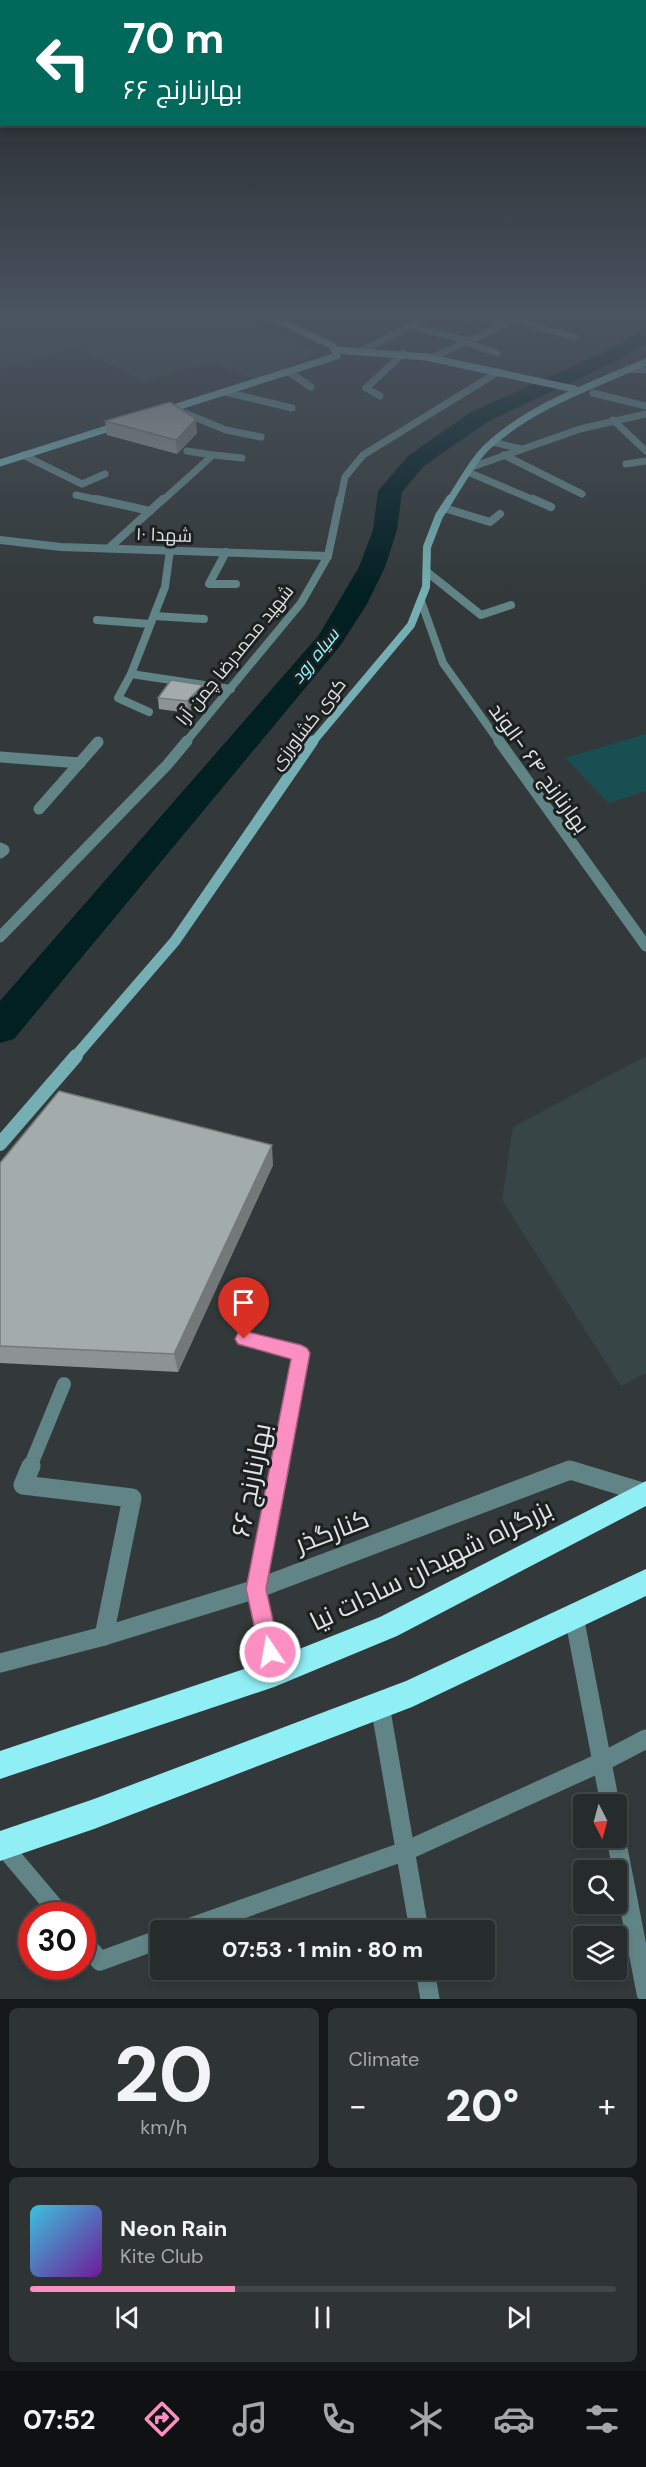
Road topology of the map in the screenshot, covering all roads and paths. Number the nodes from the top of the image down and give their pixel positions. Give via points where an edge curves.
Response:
1 (289, 407) edge
2 (441, 407) edge
3 (544, 407) edge
4 (173, 408) joint
5 (292, 408) dead end
6 (646, 414) edge
7 (151, 415) edge
8 (613, 420) junction
9 (129, 422) edge
10 (261, 437) dead end
11 (493, 442) junction
12 (522, 449) junction
13 (187, 451) dead end
14 (646, 451) edge
15 (23, 455) junction
16 (213, 455) junction
17 (504, 455) junction
18 (242, 458) dead end
19 (646, 461) edge
20 (0, 463) edge
21 (626, 464) dead end
22 (470, 470) junction
23 (105, 474) dead end
24 (582, 494) dead end
25 (76, 495) dead end
26 (551, 507) dead end
27 (444, 508) junction
28 (150, 512) junction
29 (500, 514) dead end
30 (490, 522) junction
31 (482, 528) dead end
32 (0, 540) edge
33 (109, 548) junction
34 (170, 550) junction
35 (226, 552) junction
36 (328, 556) junction
37 (427, 572) junction
38 (236, 584) dead end
39 (421, 601) junction
40 (511, 605) dead end
41 (204, 619) dead end
42 (97, 620) dead end
43 (152, 620) junction
44 (131, 674) junction
45 (231, 690) junction
46 (149, 712) dead end
47 (98, 742) dead end
48 (0, 757) edge
49 (80, 763) junction
50 (39, 809) dead end
51 (0, 848) edge
52 (0, 853) edge
53 (0, 937) edge
54 (646, 946) edge
55 (0, 1144) edge
56 (244, 1339) dead end
57 (64, 1384) dead end
58 (646, 1493) edge
59 (646, 1582) edge
60 (256, 1589) junction
61 (573, 1616) junction
62 (104, 1636) junction
63 (0, 1663) edge
64 (274, 1673) junction
65 (380, 1705) junction
66 (646, 1739) edge
67 (602, 1762) junction
68 (0, 1765) edge
69 (608, 1794) edge
70 (1, 1845) edge
71 (618, 1848) edge
72 (408, 1850) junction
73 (50, 1902) edge
74 (211, 1920) edge
75 (418, 1920) edge
76 (150, 1942) edge
77 (96, 1956) edge
78 (427, 1980) edge
79 (646, 1993) edge
80 (430, 1999) edge

1 - 5 street
2 - 36 street, شهید محمدرضا چمن آرا via 352,465 345,477
3 - 11 street, کوی کشاورزی
4 - 7 street
4 - 10 street via 226,430
6 - 8 street
8 - 12 street
8 - 14 street
9 - 15 street
11 - 12 street
11 - 22 street, کوی کشاورزی
12 - 17 street
13 - 16 street
15 - 20 street
15 - 23 street via 82,484
16 - 18 street
16 - 28 street
17 - 22 street
17 - 24 street
19 - 21 street
22 - 26 street
22 - 27 street, کوی کشاورزی
25 - 28 street
27 - 30 street
27 - 37 street, کوی کشاورزی via 428,547
28 - 33 street
29 - 30 street
30 - 31 street
32 - 33 street, شهدا ۱۰
33 - 34 street, شهدا ۱۰
34 - 35 street, شهدا ۱۰
34 - 43 street via 165,587
35 - 36 street, شهدا ۱۰
35 - 38 street via 209,584
36 - 45 street, شهید محمدرضا چمن آرا via 301,603
37 - 39 street, کوی کشاورزی
37 - 40 street via 481,615
39 - 54 street, بهارنارنج ۶۴ -الوند via 443,663
39 - 55 street, کوی کشاورزی via 411,625 305,751 175,941
41 - 43 street
42 - 43 street
43 - 44 street
44 - 45 street
44 - 46 street via 118,698
45 - 53 street, شهید محمدرضا چمن آرا via 167,765
47 - 49 street
48 - 49 street
49 - 50 street
51 - 52 street via 4,850
56 - 60 street, بهارنارنج ۶۶ via 301,1353
57 - 62 street via 23,1485 132,1498
58 - 60 street, کنارگذر via 570,1470
58 - 64 highway, بزرگراه شهیدان سادات نیا via 388,1627
59 - 61 highway
60 - 62 street, کنارگذر
60 - 64 street, بهارنارنج ۶۶
61 - 65 highway
61 - 67 street
62 - 63 street, کنارگذر
64 - 68 highway, بزرگراه شهیدان سادات نیا
65 - 70 highway via 94,1814
65 - 72 street
66 - 67 street
67 - 69 street
67 - 72 street
70 - 73 street
71 - 79 street
72 - 74 street
72 - 75 street
76 - 77 street via 100,1960
78 - 80 street

